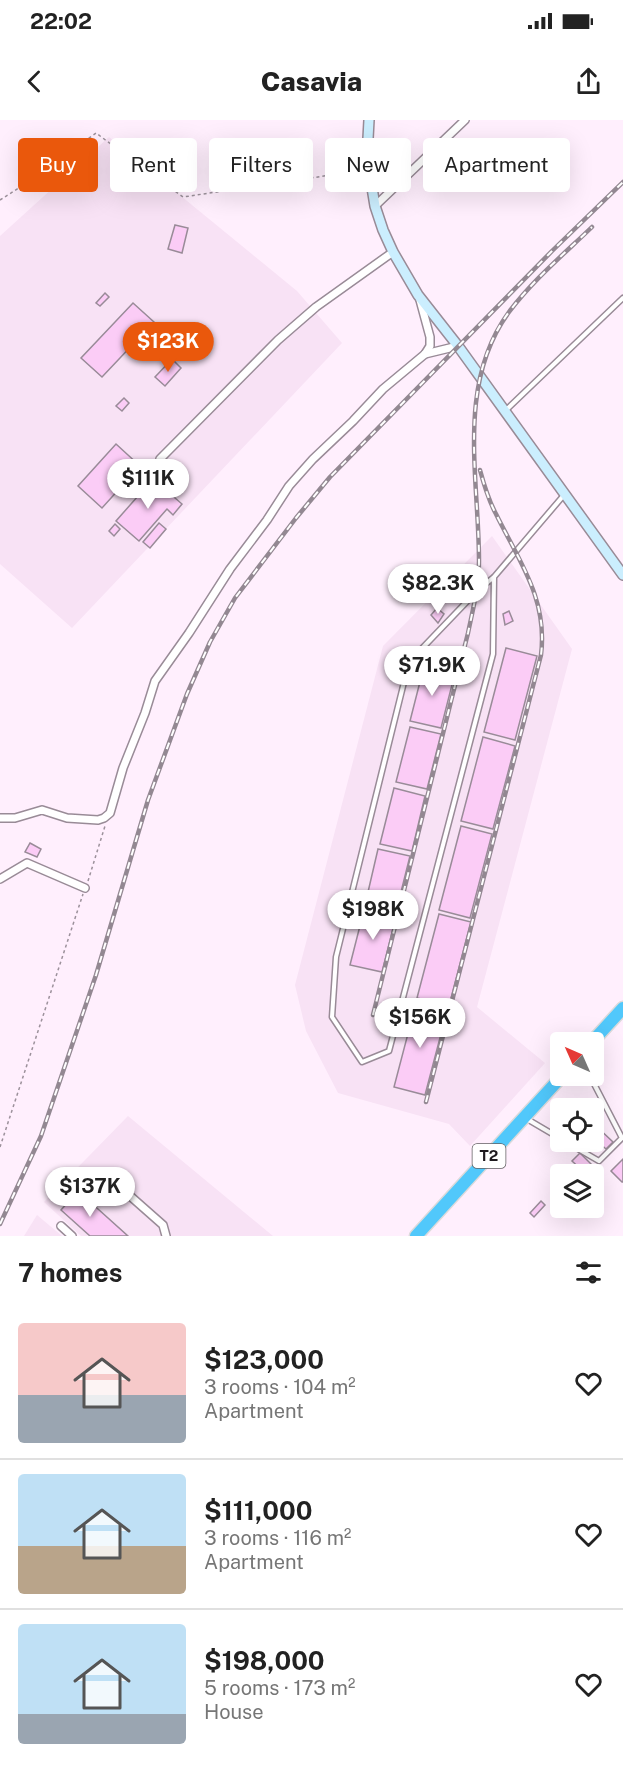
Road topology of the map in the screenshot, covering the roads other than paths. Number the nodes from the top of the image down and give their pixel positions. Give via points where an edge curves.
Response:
1 (369, 120) edge
2 (465, 120) edge
3 (375, 206) junction
4 (393, 252) junction
5 (418, 295) junction
6 (623, 298) edge
7 (458, 346) junction
8 (425, 354) junction
9 (504, 411) junction
10 (160, 459) dead end
11 (565, 494) junction
12 (623, 575) edge
13 (494, 577) junction
14 (0, 818) edge
15 (0, 879) edge
16 (85, 888) road end
17 (623, 1008) edge
18 (601, 1032) edge
19 (553, 1086) edge
20 (604, 1103) edge
21 (524, 1117) junction
22 (550, 1132) edge
23 (583, 1152) edge
24 (103, 1172) dead end
25 (61, 1226) dead end
26 (72, 1236) edge
27 (166, 1236) edge
28 (416, 1236) edge

1 - 3 main road via 367,157
2 - 3 street
3 - 4 main road
4 - 5 main road
4 - 10 street via 316,307 278,340
5 - 7 main road
5 - 8 street via 430,337
6 - 9 lane
7 - 8 street
7 - 9 main road
8 - 14 street via 383,389 307,466 230,569 155,681 110,813 98,820 67,818 42,810
9 - 11 main road
11 - 12 main road
11 - 13 lane
13 - 13 lane via 409,662 336,957 332,1017 362,1062 389,1051 493,654
15 - 16 street via 27,863
17 - 18 highway
19 - 21 highway, T2
20 - 23 lane via 622,1138 599,1161
21 - 22 lane
21 - 28 highway, T2
24 - 27 street via 163,1225
25 - 26 street

